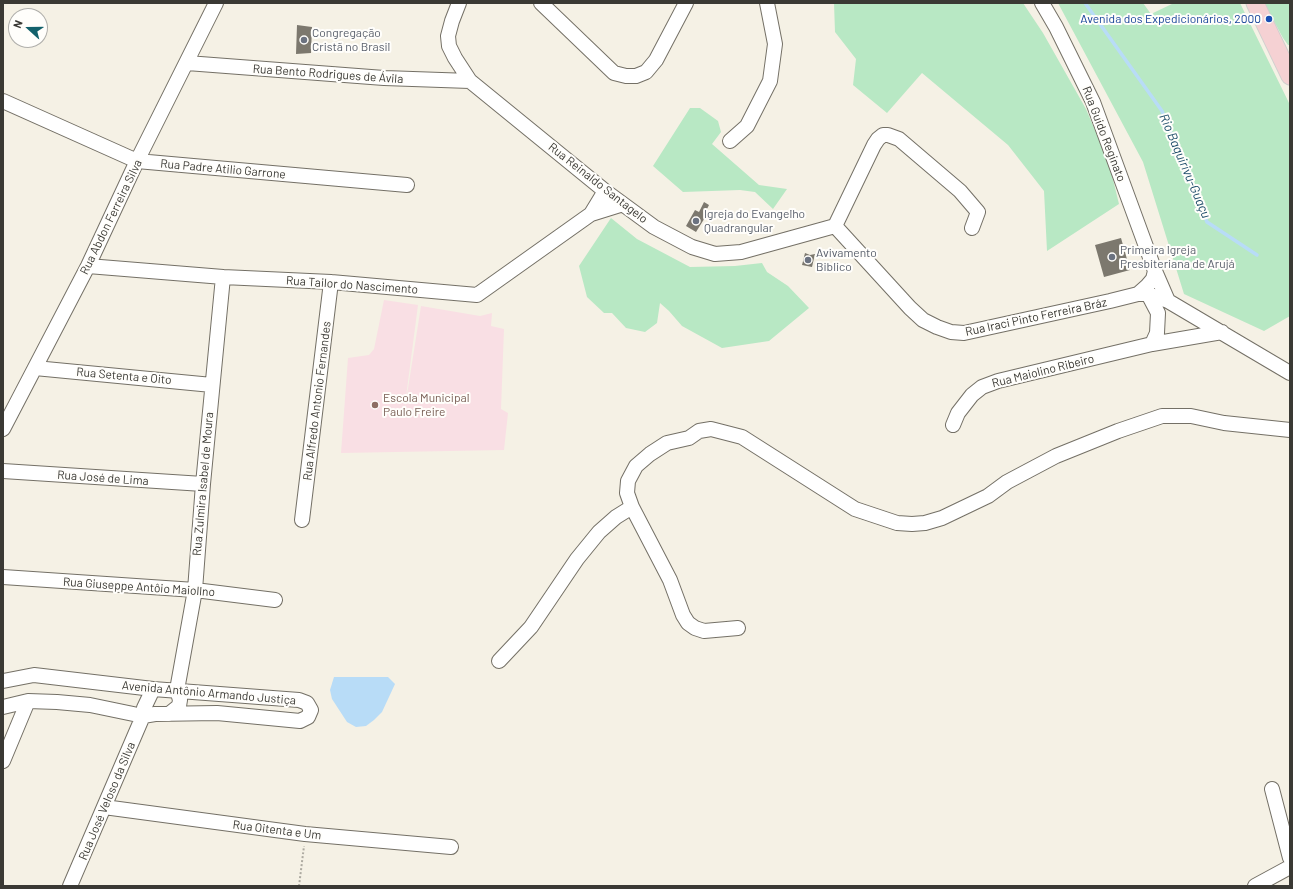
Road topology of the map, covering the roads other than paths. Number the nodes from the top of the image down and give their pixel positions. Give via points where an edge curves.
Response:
1 (216, 3) edge
2 (460, 3) edge
3 (541, 3) edge
4 (686, 3) edge
5 (767, 3) edge
6 (1042, 3) edge
7 (1255, 3) edge
8 (1285, 57) edge
9 (187, 63) junction
10 (1290, 76) edge
11 (470, 81) junction
12 (3, 100) edge
13 (730, 141) dead end
14 (137, 161) junction
15 (407, 185) dead end
16 (605, 191) junction
17 (623, 204) junction
18 (591, 214) junction
19 (835, 226) junction
20 (972, 228) dead end
21 (88, 266) junction
22 (1155, 271) junction
23 (223, 277) junction
24 (331, 282) junction
25 (1143, 294) junction
26 (1168, 301) junction
27 (1222, 332) junction
28 (1152, 344) junction
29 (35, 368) junction
30 (1290, 373) edge
31 (212, 385) junction
32 (953, 425) dead end
33 (3, 429) edge
34 (1290, 430) edge
35 (3, 471) edge
36 (203, 484) junction
37 (632, 507) junction
38 (302, 520) dead end
39 (3, 577) edge
40 (195, 590) junction
41 (275, 600) dead end
42 (738, 628) dead end
43 (499, 661) dead end
44 (34, 674) junction
45 (3, 675) edge
46 (3, 681) edge
47 (154, 689) junction
48 (177, 690) junction
49 (28, 701) junction
50 (3, 707) edge
51 (169, 714) junction
52 (143, 716) junction
53 (3, 761) edge
54 (1272, 789) dead end
55 (104, 807) junction
56 (451, 847) dead end
57 (1290, 858) edge
58 (1290, 867) edge
59 (70, 886) edge
60 (1255, 886) edge

1 - 9 street, Rua Abdon Ferreira Silva
2 - 11 street, Rua Reinaldo Santagelo via 448,36 449,46
3 - 4 street via 614,72 626,76 646,72 656,60
5 - 13 street via 775,44 770,81 747,126
6 - 22 street, Rua Guido Reginato via 1093,102
7 - 8 main road
8 - 10 main road
9 - 11 street, Rua Bento Rodrigues de Ávila via 384,78
9 - 14 street, Rua Abdon Ferreira Silva
11 - 16 street, Rua Reinaldo Santagelo
12 - 14 street, Rua Padre Atilio Garrone
14 - 15 street, Rua Padre Atilio Garrone
14 - 21 street, Rua Abdon Ferreira Silva
16 - 17 street, Rua Reinaldo Santagelo
16 - 18 street, Rua Tailor do Nascimento
17 - 18 street, Rua Tailor do Nascimento
17 - 19 street, Rua Reinaldo Santagelo via 654,227 692,247 715,254 741,252
18 - 24 street, Rua Tailor do Nascimento via 477,295
19 - 20 street via 874,145 883,135 888,135 899,139 960,191 978,212
19 - 25 street, Rua Iraci Pinto Ferreira Bráz via 923,320 951,332 964,333
21 - 23 street, Rua Tailor do Nascimento
21 - 29 street, Rua Abdon Ferreira Silva
22 - 25 street
22 - 26 street, Rua Guido Reginato
23 - 24 street, Rua Tailor do Nascimento
23 - 31 street, Rua Zulmira Isabel de Moura
24 - 38 street, Rua Alfredo Antonio Fernandes
25 - 26 street
25 - 28 street via 1158,314
26 - 27 street
27 - 28 street, Rua Maiolino Ribeiro
27 - 30 street
28 - 32 street, Rua Maiolino Ribeiro via 982,387 964,404
29 - 31 street, Rua Setenta e Oito
29 - 33 street, Rua Abdon Ferreira Silva
31 - 36 street, Rua Zulmira Isabel de Moura
34 - 37 street via 1224,423 1191,416 1162,416 1056,456 1007,482 988,496 942,518 912,524 897,523 855,509 742,437 711,429 667,444 636,466 628,480 627,488
35 - 36 street, Rua José de Lima
36 - 40 street, Rua Zulmira Isabel de Moura
37 - 42 street via 670,580 688,623 704,631
37 - 43 street via 599,532 577,559 531,627
39 - 40 street, Rua Giuseppe Antôio Maiollno
40 - 41 street, Rua Giuseppe Antôio Maiollno
40 - 48 street, Rua Zulmira Isabel de Moura
44 - 45 street
44 - 46 street, Avenida Antônio Armando Justiça
44 - 47 street, Avenida Antônio Armando Justiça
47 - 48 street, Avenida Antônio Armando Justiça
47 - 52 street, Rua José Veloso da Silva via 144,708
48 - 51 street via 179,706
48 - 51 street, Avenida Antônio Armando Justiça via 304,701 311,710 305,720 300,721 217,713
49 - 50 street
49 - 52 street via 90,705
49 - 53 street
51 - 52 street
52 - 55 street, Rua José Veloso da Silva
54 - 57 street
55 - 56 street, Rua Oitenta e Um via 305,834
55 - 59 street, Rua José Veloso da Silva
58 - 60 street

